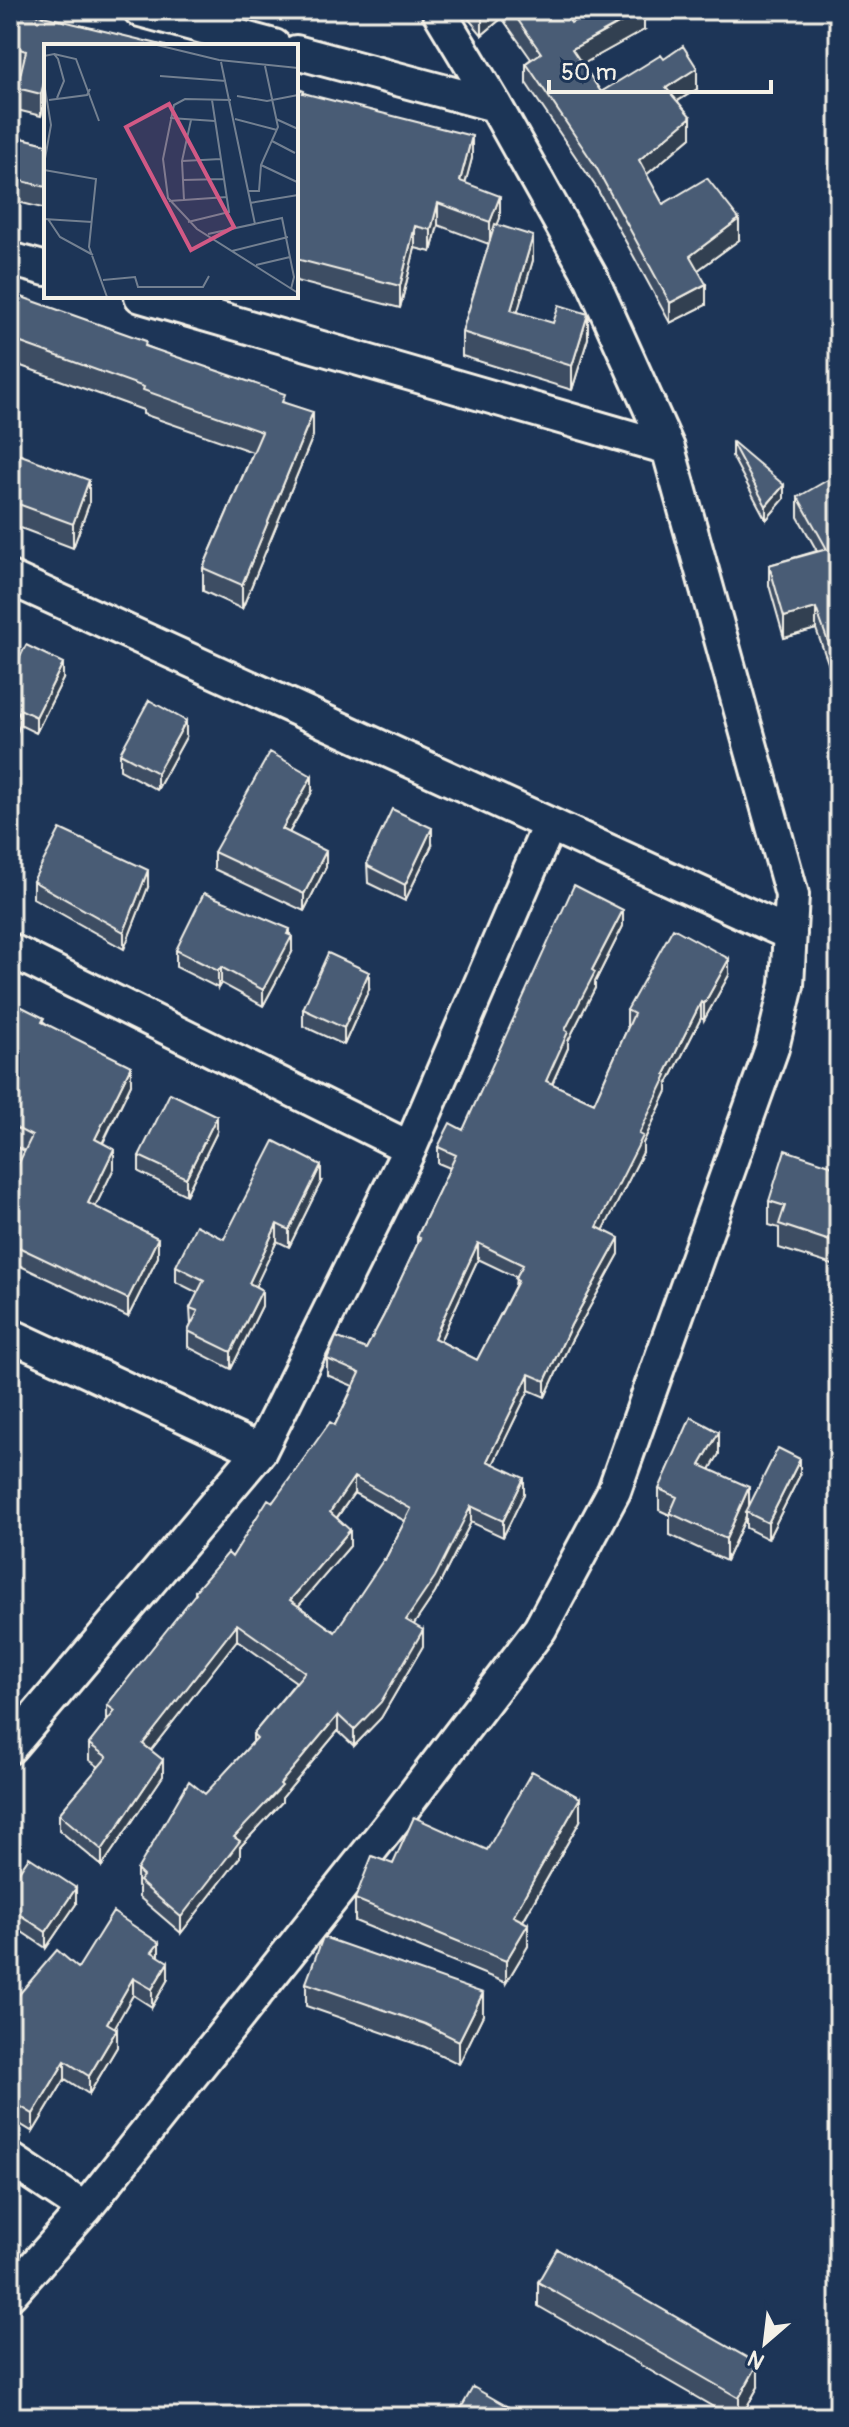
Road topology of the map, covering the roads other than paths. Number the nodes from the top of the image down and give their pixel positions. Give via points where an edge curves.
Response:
1 (140, 10) edge
2 (438, 10) edge
3 (267, 44) edge
4 (298, 53) edge
5 (495, 105) junction
6 (10, 259) edge
7 (44, 268) edge
8 (148, 298) edge
9 (668, 448) junction
10 (10, 578) edge
11 (549, 825) junction
12 (790, 934) junction
13 (10, 950) edge
14 (410, 1148) junction
15 (10, 1335) edge
16 (260, 1451) junction
17 (10, 1747) edge
18 (10, 2159) edge
19 (85, 2209) junction
20 (10, 2294) edge

1 - 3 street
2 - 5 street
4 - 5 street
5 - 9 street via 592,279
6 - 7 street
8 - 9 street
9 - 12 street via 792,895
10 - 11 street
11 - 12 street
11 - 14 street
12 - 19 street via 787,985 772,1048 614,1491 540,1629
13 - 14 street
14 - 16 street
15 - 16 street
16 - 17 street
18 - 19 street
19 - 20 street

